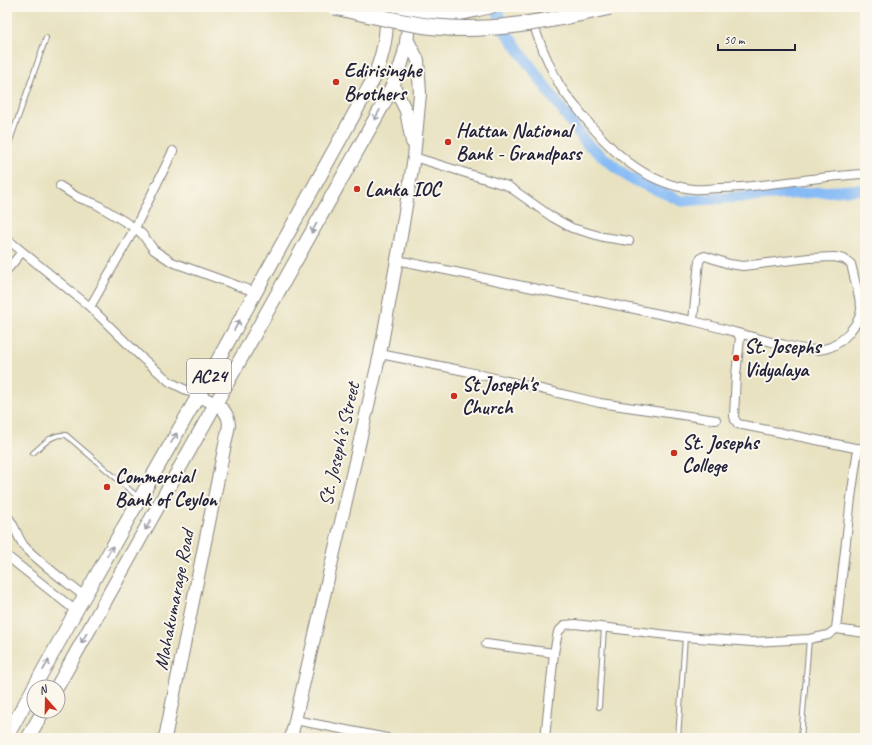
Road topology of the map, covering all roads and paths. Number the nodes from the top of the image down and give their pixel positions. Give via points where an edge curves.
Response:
1 (335, 7) edge
2 (388, 7) edge
3 (582, 7) edge
4 (610, 7) edge
5 (484, 8) edge
6 (408, 9) edge
7 (526, 18) junction
8 (387, 22) junction
9 (408, 33) junction
10 (46, 38) dead end
11 (393, 84) junction
12 (7, 149) edge
13 (173, 150) dead end
14 (414, 157) junction
15 (865, 174) edge
16 (60, 186) dead end
17 (135, 228) junction
18 (7, 239) edge
19 (629, 242) dead end
20 (22, 252) junction
21 (398, 260) junction
22 (7, 270) edge
23 (255, 292) junction
24 (90, 307) junction
25 (693, 321) junction
26 (738, 334) junction
27 (380, 354) junction
28 (198, 396) junction
29 (215, 404) junction
30 (716, 420) dead end
31 (862, 449) edge
32 (33, 453) dead end
33 (140, 498) junction
34 (7, 516) edge
35 (7, 556) edge
36 (84, 596) junction
37 (76, 610) junction
38 (604, 628) junction
39 (836, 629) junction
40 (865, 633) edge
41 (685, 637) junction
42 (809, 639) junction
43 (486, 644) dead end
44 (554, 653) junction
45 (60, 679) edge
46 (599, 707) dead end
47 (39, 719) edge
48 (295, 720) junction
49 (7, 736) edge
50 (28, 738) edge
51 (165, 738) edge
52 (291, 738) edge
53 (387, 738) edge
54 (545, 738) edge
55 (678, 738) edge
56 (801, 738) edge

1 - 4 highway, bridge via 423,26 456,28 525,25
1 - 8 main road
2 - 6 main road
2 - 8 main road, AC24
3 - 7 main road
5 - 6 main road via 441,16
6 - 9 main road, AC24
7 - 9 main road via 459,32
7 - 15 street via 560,86 590,125 610,148 648,176 672,185 694,189 748,188 839,175
8 - 9 main road
8 - 23 main road, AC24 via 381,60 373,80
9 - 11 main road, AC24 via 404,54
9 - 14 main road, St. Joseph's Street via 418,60 420,76
10 - 12 lane
11 - 14 main road, St. Joseph's Street via 406,111
11 -> 29 main road, AC24
13 - 17 street
14 - 19 street via 508,186 572,228
14 - 21 main road, St. Joseph's Street
16 - 17 street
17 - 23 street via 154,250 172,262
17 - 24 street
18 - 20 street
20 - 22 street
20 - 24 street
21 - 25 street
21 - 27 main road, St. Joseph's Street
28 -> 23 main road, AC24
24 - 28 street via 170,382
25 - 26 street
25 - 26 street via 699,261 702,257 743,266 824,257 844,259 852,264 862,312 839,343 817,350
26 - 31 street via 740,338 734,416 738,424
27 - 30 street via 600,403
27 - 48 main road, St. Joseph's Street
28 - 29 main road
33 -> 28 main road, AC24
29 -> 45 main road, AC24
29 - 51 main road, Mahakumarage Road via 224,409 229,425
31 - 39 street via 851,498
32 - 33 lane via 52,437 66,435
36 -> 33 main road, AC24
34 - 36 street via 23,545
35 - 37 street
36 - 37 main road, AC24
49 -> 37 main road, AC24
38 - 41 street
38 - 44 street via 565,625 558,632
38 - 46 lane
39 - 40 street
39 - 42 street via 828,635
41 - 42 street via 752,642
41 - 55 lane
42 - 56 lane
43 - 44 street
44 - 54 street
47 - 50 main road
48 - 52 main road, St. Joseph's Street
48 - 53 street

